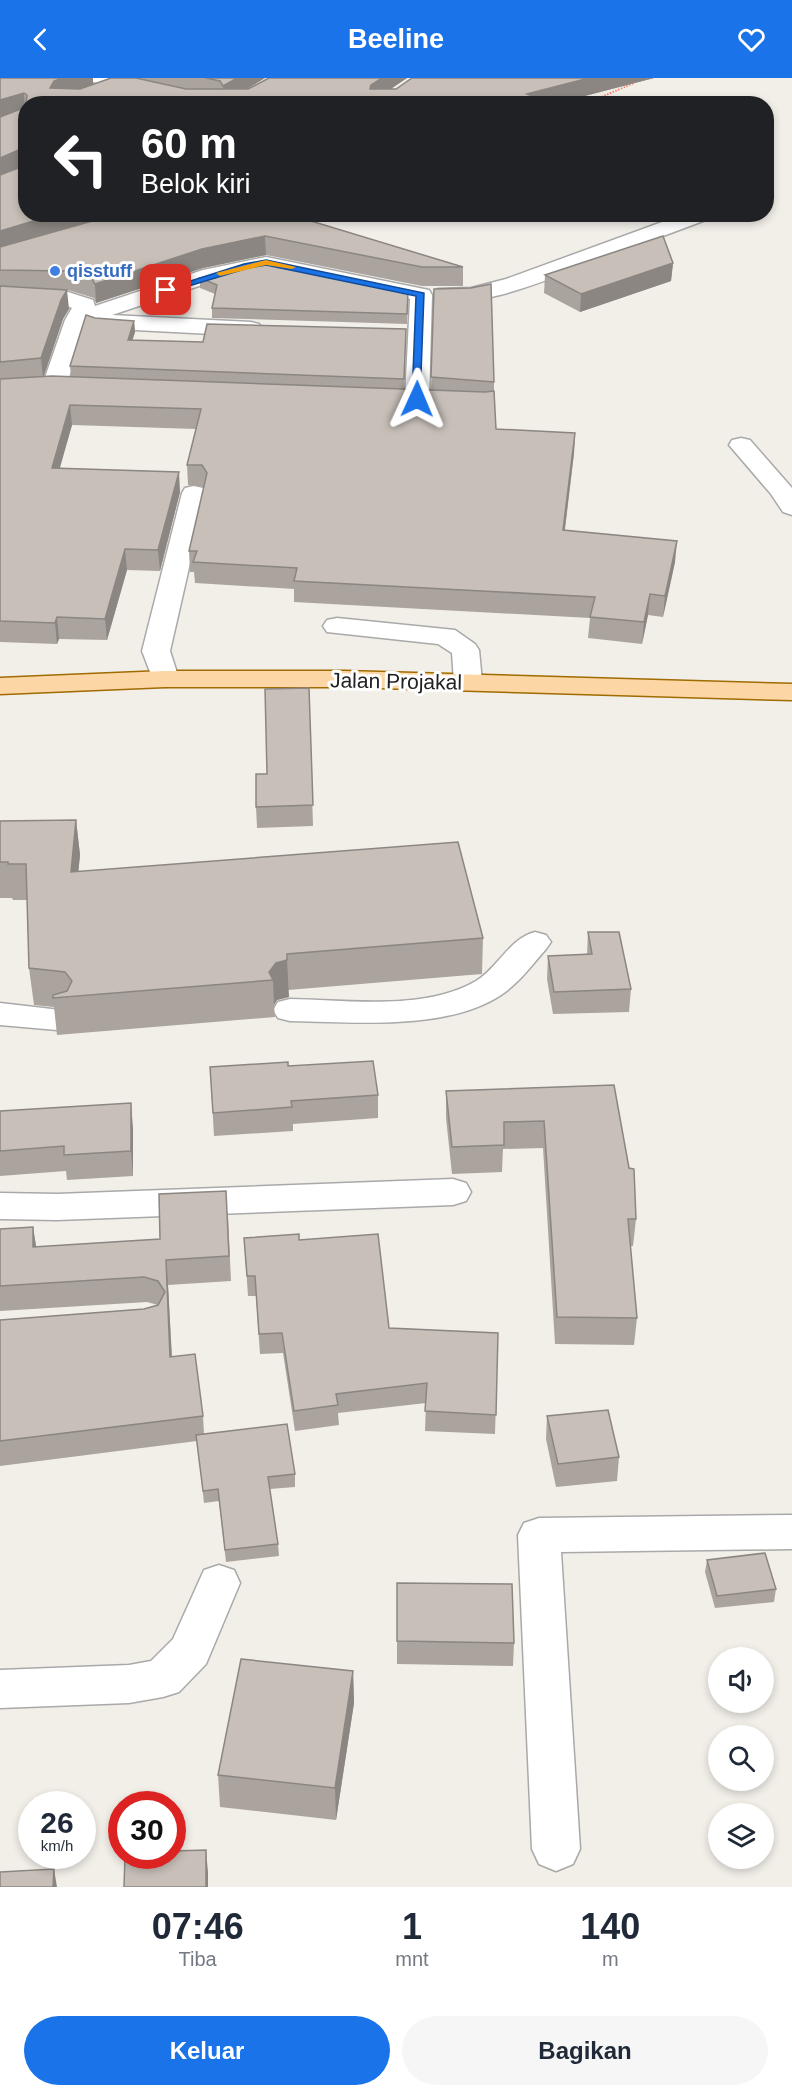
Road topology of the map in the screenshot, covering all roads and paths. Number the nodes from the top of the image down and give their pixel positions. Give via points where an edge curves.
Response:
1 (637, 81) dead end
2 (135, 82) edge
3 (95, 86) edge
4 (184, 96) edge
5 (603, 96) edge
6 (682, 222) edge
7 (421, 295) junction
8 (0, 297) edge
9 (76, 320) junction
10 (276, 330) edge
11 (394, 333) edge
12 (418, 333) junction
13 (77, 387) edge
14 (393, 398) edge
15 (741, 445) dead end
16 (194, 493) dead end
17 (792, 507) edge
18 (337, 626) dead end
19 (165, 679) junction
20 (468, 682) junction
21 (0, 686) edge
22 (792, 692) edge
23 (535, 942) dead end
24 (290, 1010) dead end
25 (0, 1014) edge
26 (57, 1019) edge
27 (453, 1192) dead end
28 (0, 1206) edge
29 (792, 1532) edge
30 (219, 1583) dead end
31 (0, 1689) edge
32 (556, 1849) dead end

1 - 5 path
2 - 3 street
2 - 4 street
6 - 7 street via 513,284 471,294
7 - 9 street via 266,263 212,275
7 - 12 street
8 - 9 street via 79,301 85,304
9 - 10 street
9 - 13 street via 43,387
11 - 12 street
12 - 14 street via 428,399
15 - 17 street
16 - 19 street via 156,651
18 - 20 street via 445,636 465,650
19 - 20 main road, Jalan Projakal
19 - 21 main road, Jalan Projakal
20 - 22 main road, Jalan Projakal
23 - 24 street via 487,989 457,1004 425,1010
25 - 26 street
27 - 28 street
29 - 32 street via 540,1535
30 - 31 street via 190,1651 163,1678 129,1684

